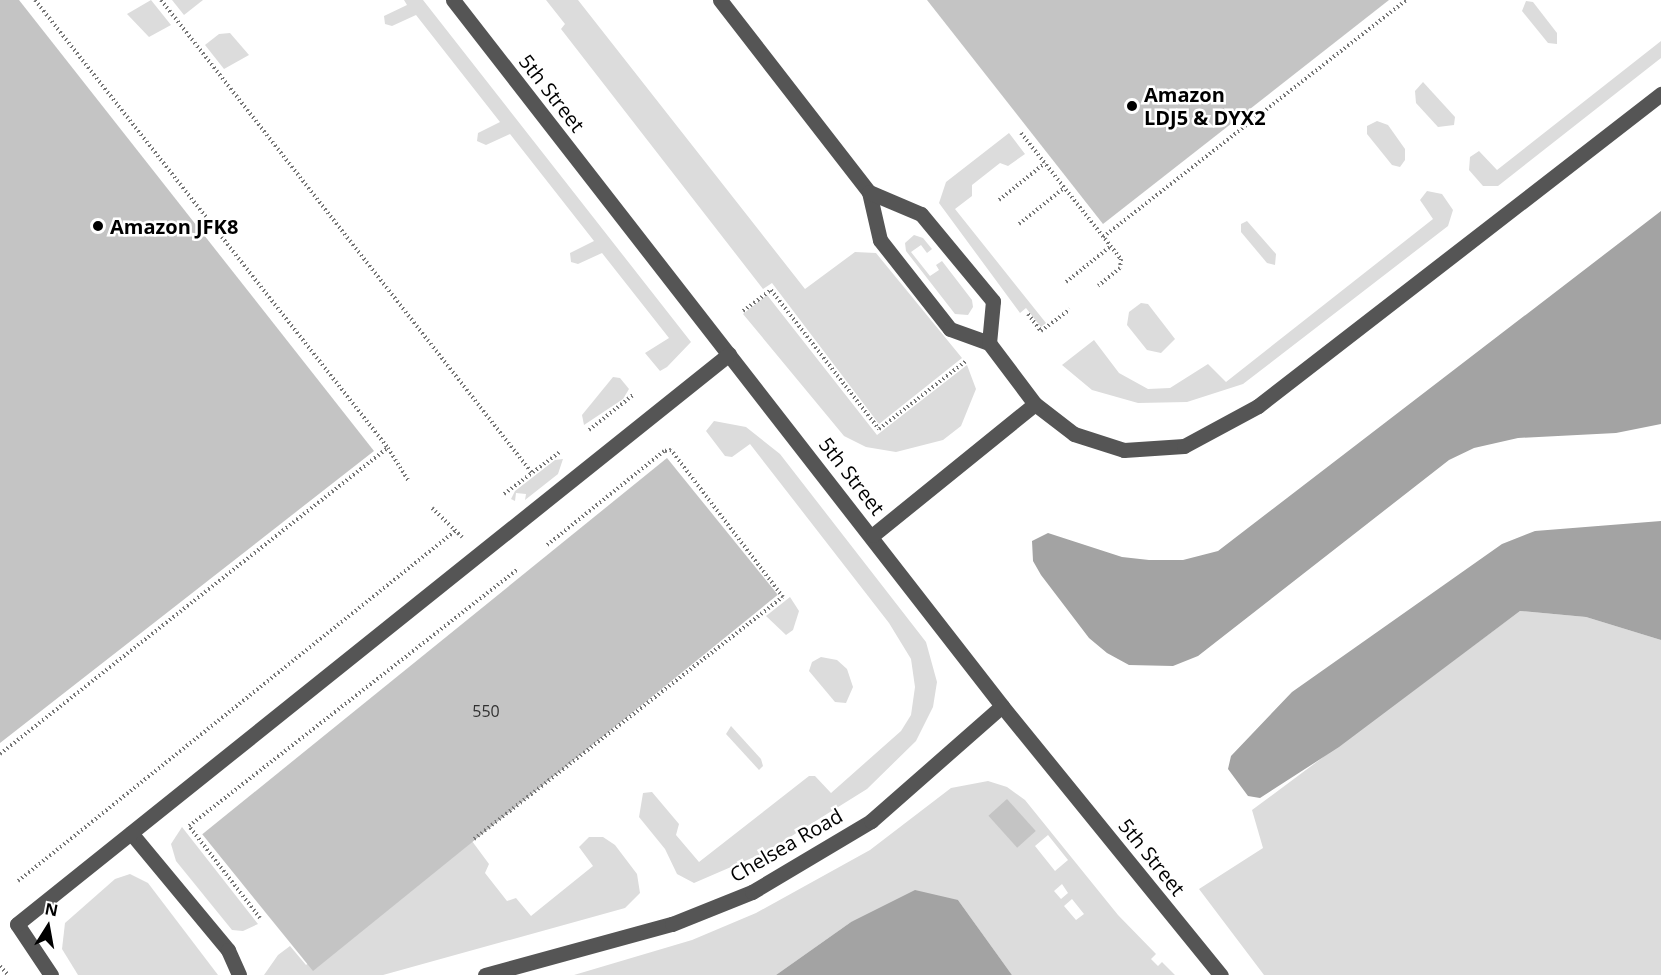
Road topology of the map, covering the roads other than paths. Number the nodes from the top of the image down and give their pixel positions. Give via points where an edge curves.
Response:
1 (453, 0) edge
2 (720, 0) edge
3 (1661, 94) edge
4 (869, 192) junction
5 (989, 344) junction
6 (729, 354) junction
7 (1035, 404) junction
8 (873, 535) junction
9 (1002, 706) junction
10 (131, 833) junction
11 (51, 975) edge
12 (239, 975) edge
13 (485, 975) edge
14 (1221, 975) edge

1 - 6 street, 5th Street
2 - 4 street
3 - 7 street via 1258,406 1184,446 1124,450 1074,434
4 - 5 street via 880,240 950,329
4 - 5 street via 921,214 993,301
5 - 7 street
6 - 8 street, 5th Street
6 - 10 street
7 - 8 street
8 - 9 street, 5th Street
9 - 13 street, Chelsea Road via 871,821 752,892 672,924
9 - 14 street, 5th Street
10 - 11 street via 17,924
10 - 12 street via 228,950

